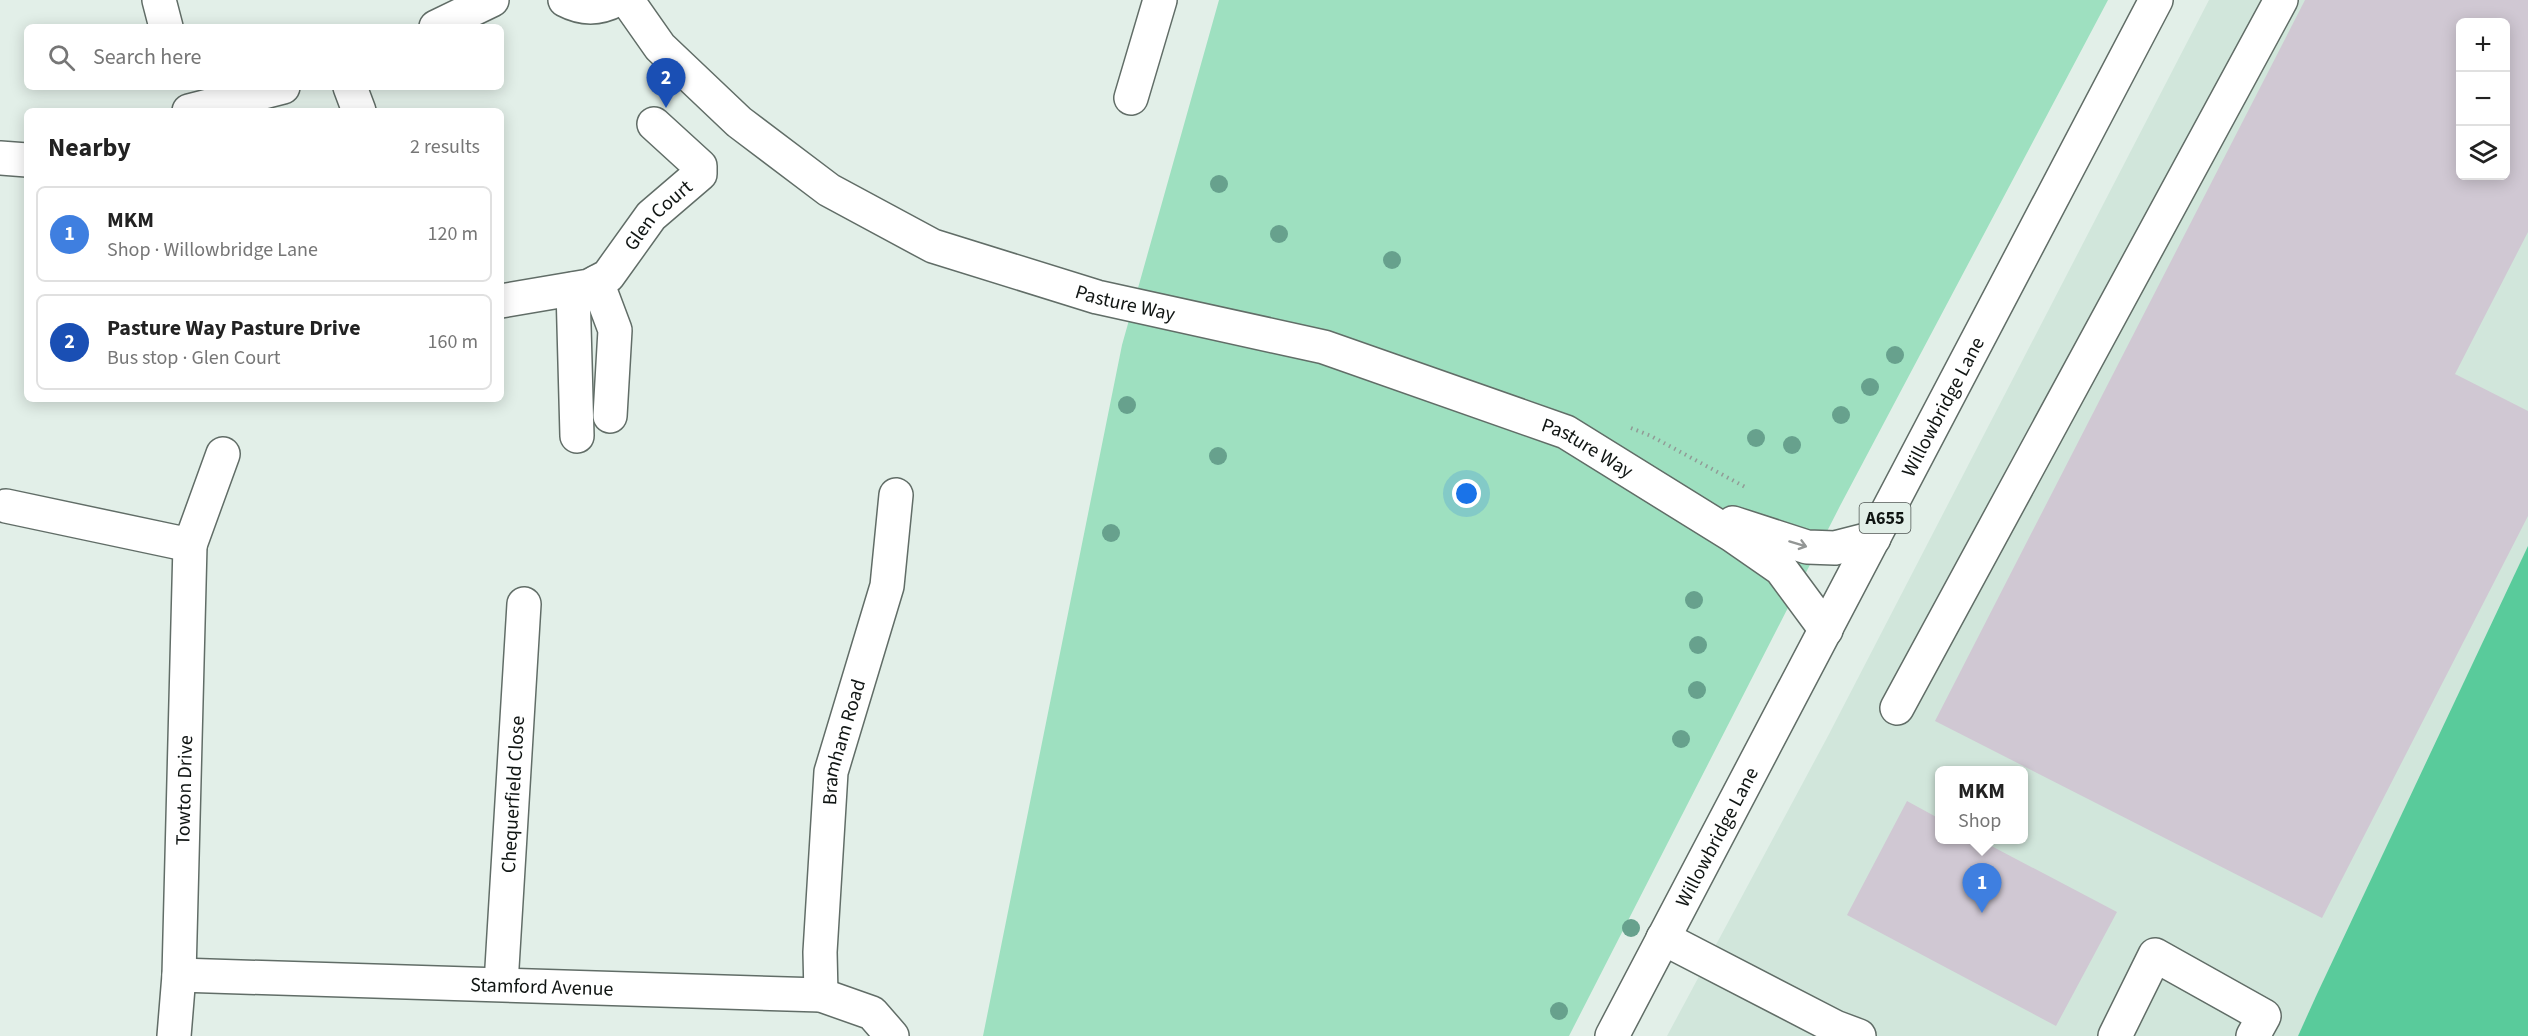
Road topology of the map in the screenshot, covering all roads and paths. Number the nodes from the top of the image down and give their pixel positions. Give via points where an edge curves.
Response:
1 (159, 0) edge
2 (492, 0) edge
3 (565, 0) edge
4 (616, 0) edge
5 (627, 0) edge
6 (1160, 0) edge
7 (2156, 0) edge
8 (2282, 0) edge
9 (165, 24) edge
10 (442, 24) edge
11 (184, 90) edge
12 (271, 90) edge
13 (352, 90) edge
14 (1131, 98) dead end
15 (189, 108) edge
16 (202, 108) edge
17 (358, 108) edge
18 (654, 124) dead end
19 (0, 158) edge
20 (24, 160) edge
21 (585, 285) junction
22 (504, 300) edge
23 (610, 416) dead end
24 (577, 436) dead end
25 (223, 454) dead end
26 (895, 489) dead end
27 (2, 503) edge
28 (1683, 505) junction
29 (1874, 538) junction
30 (190, 545) junction
31 (527, 600) dead end
32 (1826, 630) junction
33 (1897, 708) dead end
34 (1663, 938) junction
35 (179, 975) junction
36 (501, 984) junction
37 (821, 995) junction
38 (174, 1036) edge
39 (892, 1036) edge
40 (1612, 1036) edge
41 (1859, 1036) edge
42 (2115, 1036) edge
43 (2253, 1036) edge

1 - 9 street
2 - 10 street
3 - 4 street via 596,7
5 - 28 street, Pasture Way via 660,47 739,123 829,190 933,246 1096,297 1324,347 1566,432
6 - 14 street
7 - 29 street, Willowbridge Lane / A655
8 - 33 street
11 - 15 street
12 - 16 street
13 - 17 street
18 - 21 street, Glen Court via 700,166 700,174 651,216 608,276
19 - 20 street
21 - 22 street
21 - 23 street via 615,330
21 - 24 street
25 - 30 street, Towton Drive
26 - 37 street, Bramham Road via 887,586 831,772
27 - 30 street
28 -> 29 street, Pasture Way via 1808,547 1835,548
28 - 32 street, Pasture Way via 1781,569
29 - 32 street, Willowbridge Lane / A655
30 - 35 street, Towton Drive
31 - 36 street, Chequerfield Close
32 - 34 street, Willowbridge Lane / A655
34 - 40 street, Willowbridge Lane / A655
34 - 41 street
35 - 36 street, Stamford Avenue
35 - 38 street, Towton Drive
36 - 37 street, Stamford Avenue
37 - 39 street, Stamford Avenue via 872,1013
42 - 43 street via 2155,955 2264,1016

